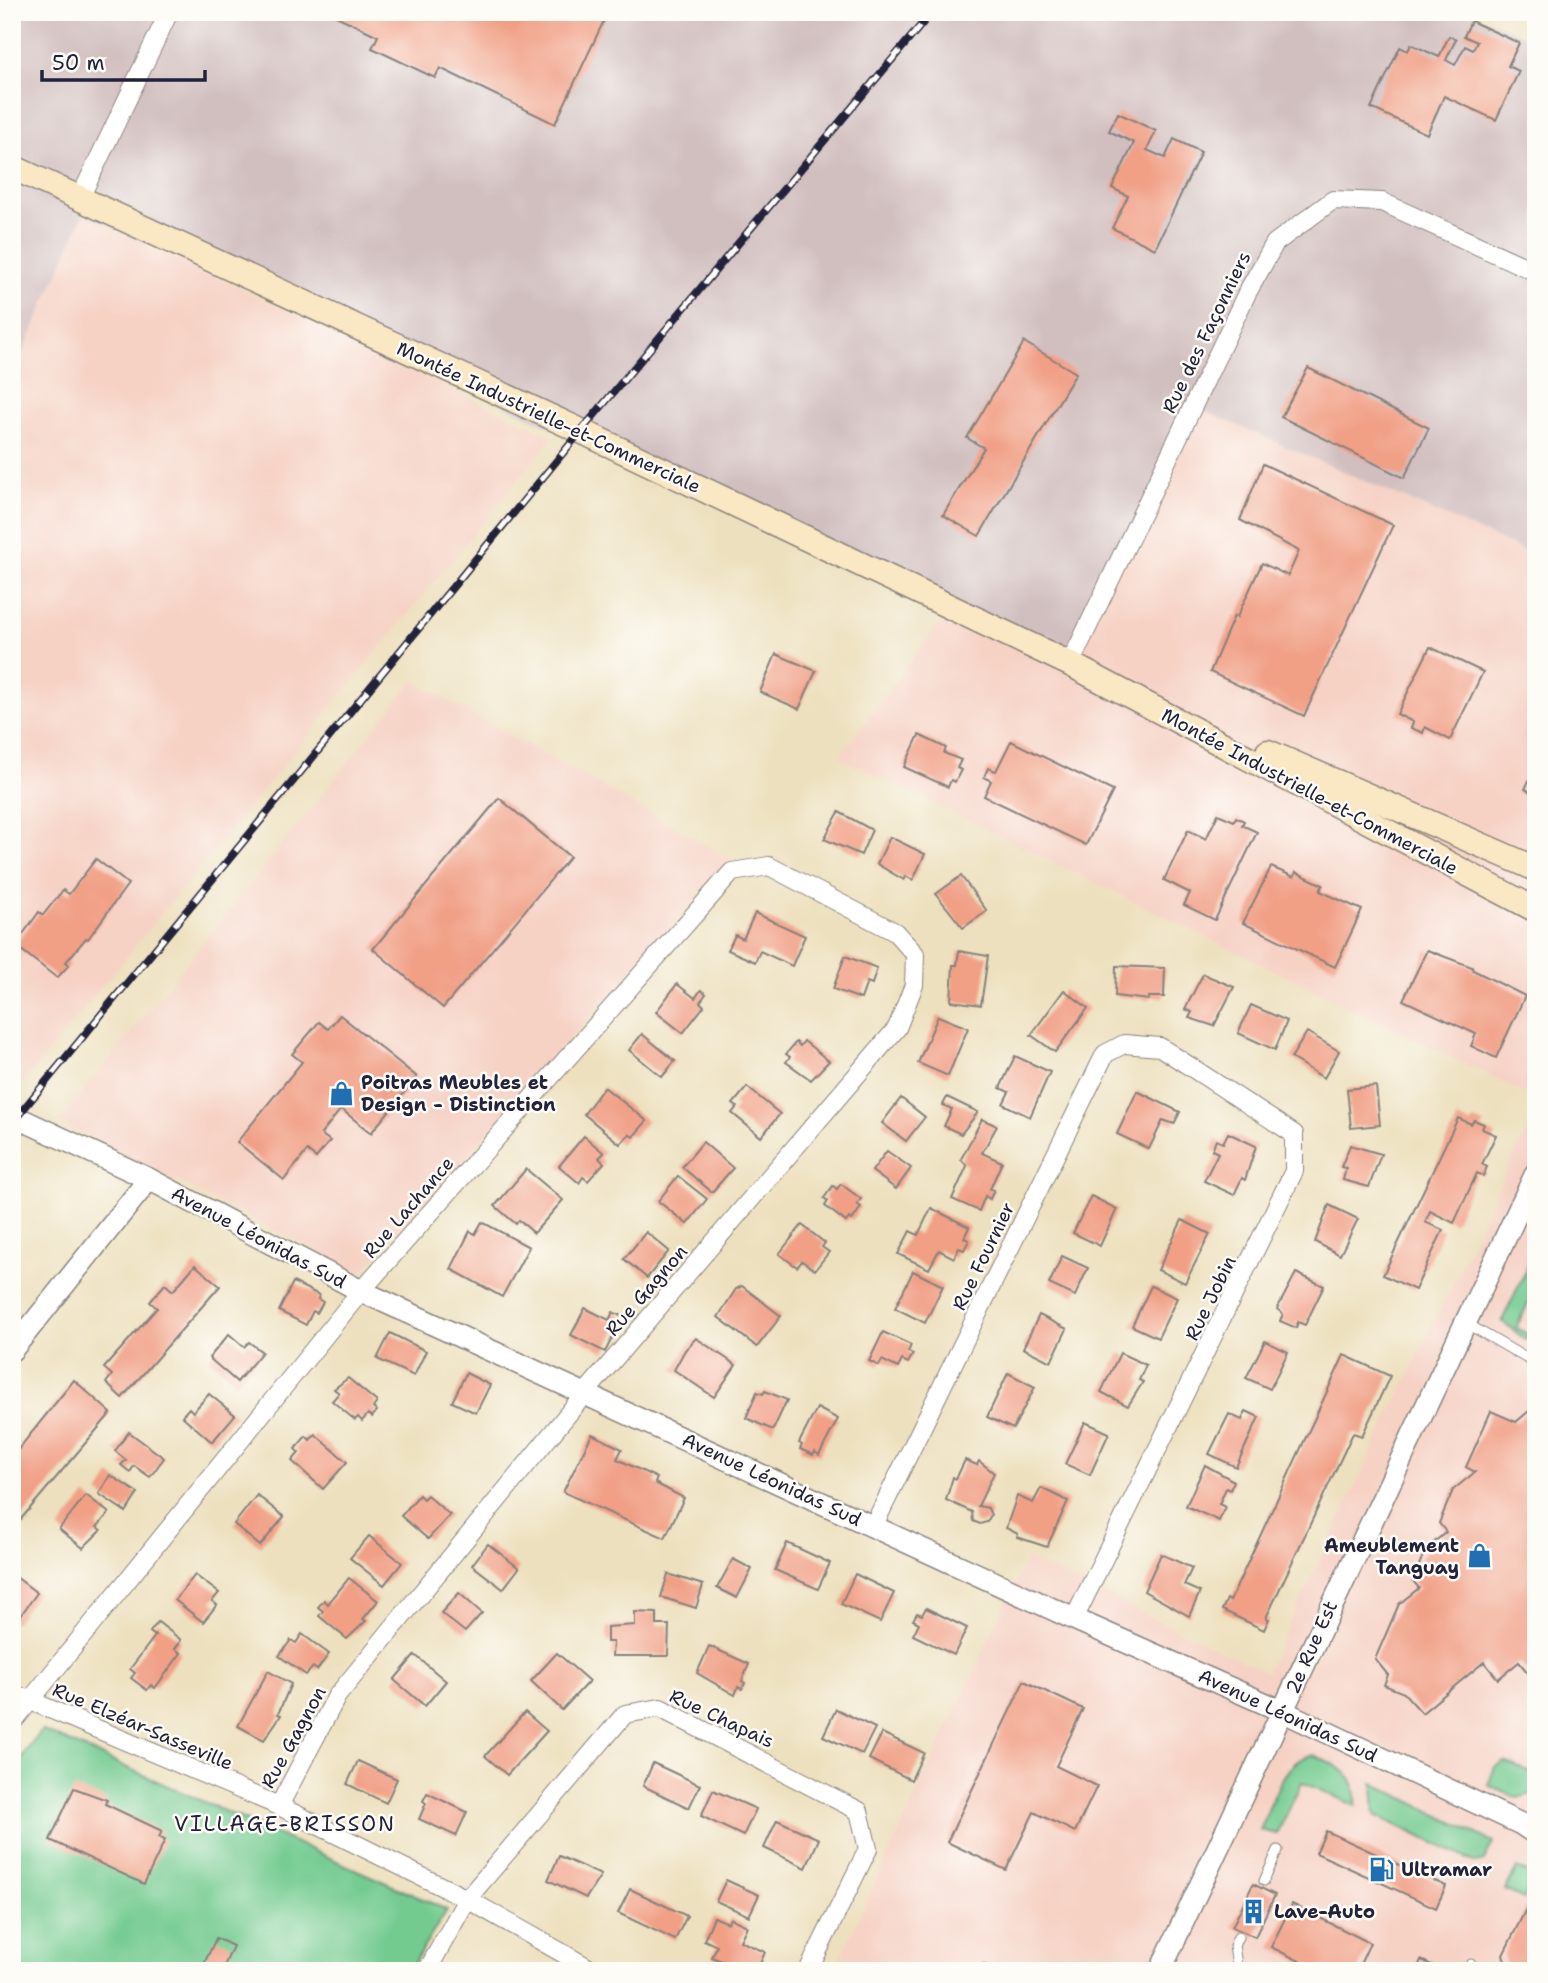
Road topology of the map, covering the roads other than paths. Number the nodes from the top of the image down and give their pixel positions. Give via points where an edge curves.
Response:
1 (169, 12) edge
2 (12, 167) edge
3 (80, 198) junction
4 (1536, 272) edge
5 (1077, 668) junction
6 (746, 867) joint
7 (1536, 869) edge
8 (1536, 910) edge
9 (1160, 1047) joint
10 (12, 1115) edge
11 (1536, 1173) edge
12 (149, 1179) junction
13 (361, 1291) junction
14 (1464, 1322) junction
15 (12, 1350) edge
16 (1536, 1364) edge
17 (586, 1392) junction
18 (873, 1527) junction
19 (1074, 1619) junction
20 (21, 1697) edge
21 (1282, 1711) junction
22 (12, 1723) edge
23 (279, 1806) junction
24 (1531, 1823) edge
25 (1278, 1850) dead end
26 (1264, 1881) dead end
27 (467, 1899) junction
28 (1238, 1937) dead end
29 (426, 1971) edge
30 (593, 1971) edge
31 (808, 1971) edge
32 (1160, 1971) edge
33 (1238, 1971) edge

1 - 3 street
2 - 3 main road, Montée Industrielle-et-Commerciale
3 - 5 main road, Montée Industrielle-et-Commerciale
4 - 5 street, Rue des Façonniers via 1382,202 1333,200 1275,243 1247,293
5 - 7 main road, Montée Industrielle-et-Commerciale
5 - 8 main road, Montée Industrielle-et-Commerciale
6 - 13 street, Rue Lachance via 732,872
6 - 17 street, Rue Gagnon via 769,866 895,932 915,954 914,985 897,1028
9 - 18 street, Rue Fournier via 1124,1044 1105,1054
9 - 19 street, Rue Jobin via 1294,1134 1294,1171
10 - 12 street, Avenue Léonidas Sud
11 - 14 street, 2e Rue Est
12 - 13 street, Avenue Léonidas Sud
12 - 15 street
13 - 17 street, Avenue Léonidas Sud
13 - 20 street, Rue Lachance
14 - 16 lane
14 - 21 street, 2e Rue Est
17 - 18 street, Avenue Léonidas Sud
17 - 23 street, Rue Gagnon via 337,1696
18 - 19 street, Avenue Léonidas Sud
19 - 21 street, Avenue Léonidas Sud
20 - 22 street, Rue Lachance
20 - 23 street, Rue Elzéar-Sasseville
21 - 24 street, Avenue Léonidas Sud
21 - 32 street, 2e Rue Est
23 - 27 street, Rue Elzéar-Sasseville
25 - 26 lane
27 - 29 street, Rue Chapais
27 - 30 street, Rue Elzéar-Sasseville
27 - 31 street, Rue Chapais via 625,1714 660,1708 859,1811 868,1849
28 - 33 lane via 1234,1946

